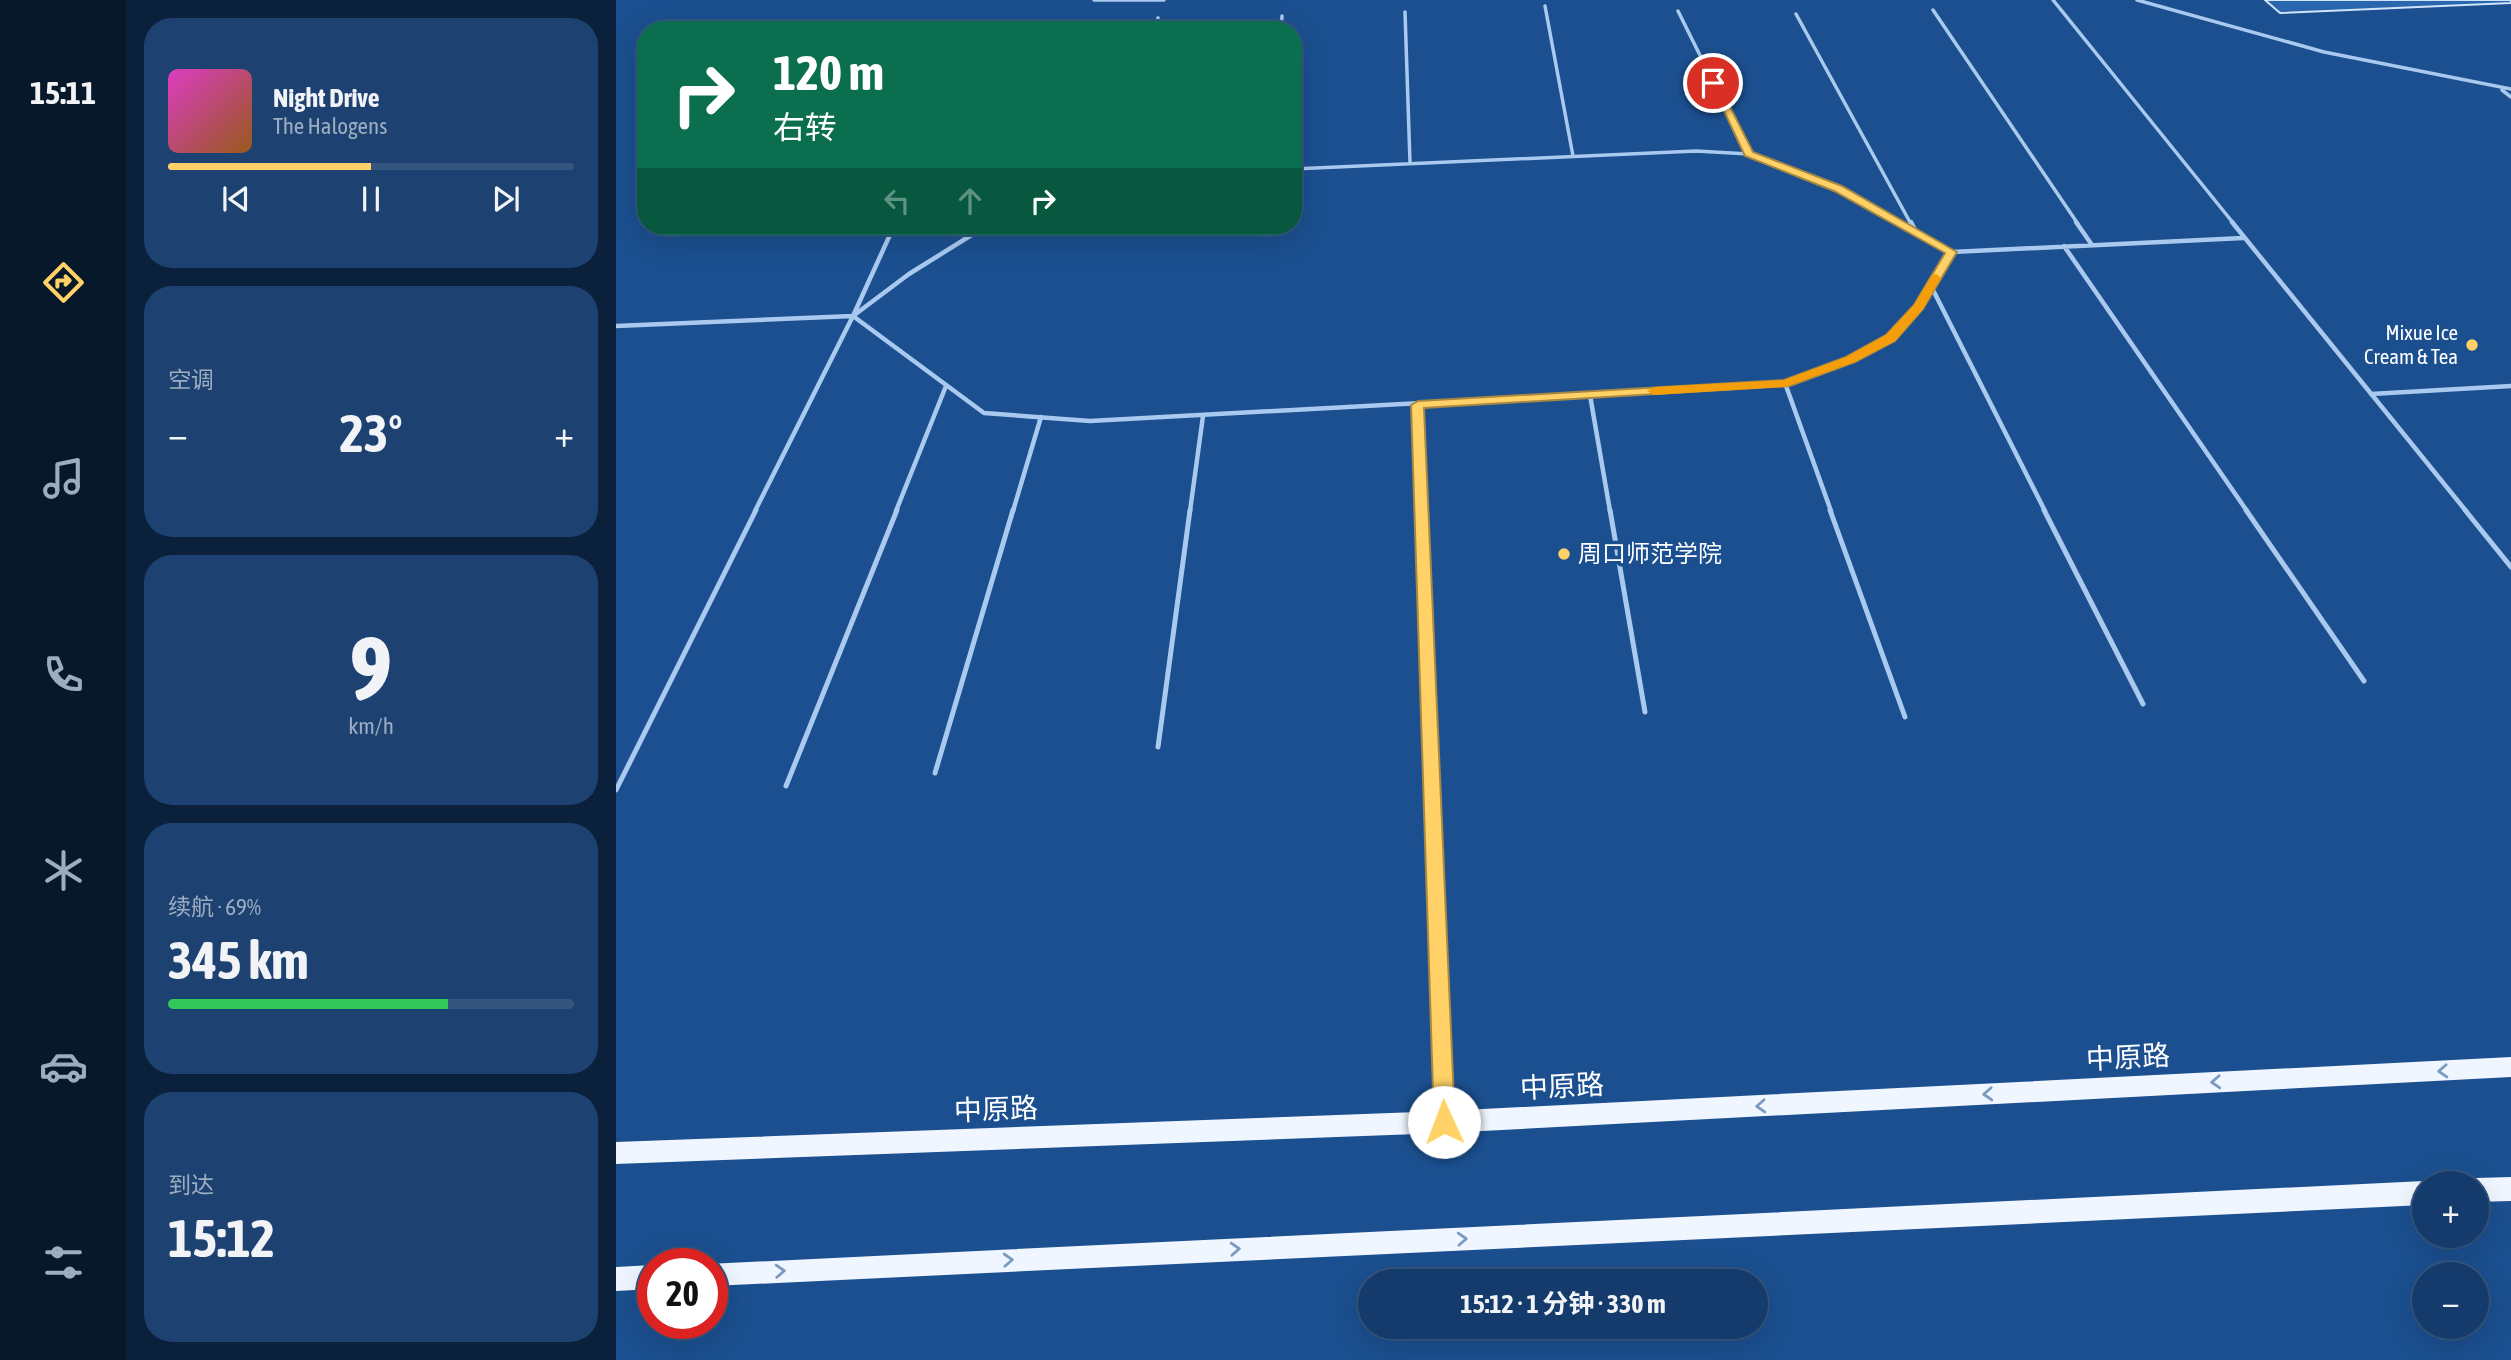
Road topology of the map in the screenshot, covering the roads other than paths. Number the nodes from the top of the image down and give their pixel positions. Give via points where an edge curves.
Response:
1 (1094, 0) edge
2 (1164, 0) edge
3 (2053, 0) edge
4 (2137, 0) edge
5 (1545, 6) dead end
6 (1933, 10) dead end
7 (1405, 12) dead end
8 (1678, 12) dead end
9 (1796, 14) dead end
10 (1283, 16) dead end
11 (1158, 18) dead end
12 (1157, 21) edge
13 (1282, 21) edge
14 (2499, 88) junction
15 (2511, 89) edge
16 (2511, 97) edge
17 (1749, 154) junction
18 (1573, 156) junction
19 (1410, 163) junction
20 (1302, 169) edge
21 (1916, 232) junction
22 (890, 235) edge
23 (972, 235) edge
24 (2243, 239) junction
25 (2092, 245) junction
26 (2064, 246) junction
27 (1952, 252) junction
28 (1931, 285) junction
29 (853, 316) junction
30 (616, 326) edge
31 (1785, 383) junction
32 (946, 386) junction
33 (2511, 386) edge
34 (2370, 394) junction
35 (1590, 395) junction
36 (1418, 405) junction
37 (1203, 416) junction
38 (1041, 417) junction
39 (2511, 567) edge
40 (2364, 681) dead end
41 (2143, 704) dead end
42 (1645, 712) dead end
43 (1905, 717) dead end
44 (1158, 747) dead end
45 (935, 773) dead end
46 (786, 786) dead end
47 (616, 790) edge
48 (2511, 1067) edge
49 (1444, 1122) junction
50 (616, 1153) edge
51 (2511, 1189) edge
52 (2489, 1190) edge
53 (2412, 1194) edge
54 (728, 1273) edge
55 (637, 1278) edge
56 (616, 1279) edge

1 - 2 lane
3 - 24 lane
4 - 14 lane via 2324,52
5 - 18 lane
6 - 25 lane
7 - 19 lane
8 - 17 lane
9 - 21 lane
10 - 13 lane
11 - 12 lane
14 - 15 lane
14 - 16 lane
17 - 18 lane via 1696,151
17 - 21 lane via 1838,189
18 - 19 lane
19 - 20 lane
21 - 27 lane
22 - 29 lane
23 - 29 lane
24 - 25 lane
24 - 34 lane
25 - 26 lane
26 - 27 lane
26 - 40 lane
27 - 28 lane
28 - 31 lane via 1890,338 1851,359
28 - 41 lane
29 - 30 lane
29 - 32 lane
29 - 47 lane
31 - 35 lane
31 - 43 lane
32 - 38 lane via 984,413
32 - 46 lane
33 - 34 lane
34 - 39 lane
35 - 36 lane
35 - 42 lane
36 - 37 lane
36 - 49 lane
37 - 38 lane via 1090,421
37 - 44 lane
38 - 45 lane
48 -> 49 main road, 中原路
49 - 50 main road, 中原路
51 - 52 main road
54 -> 53 main road
55 - 56 main road

